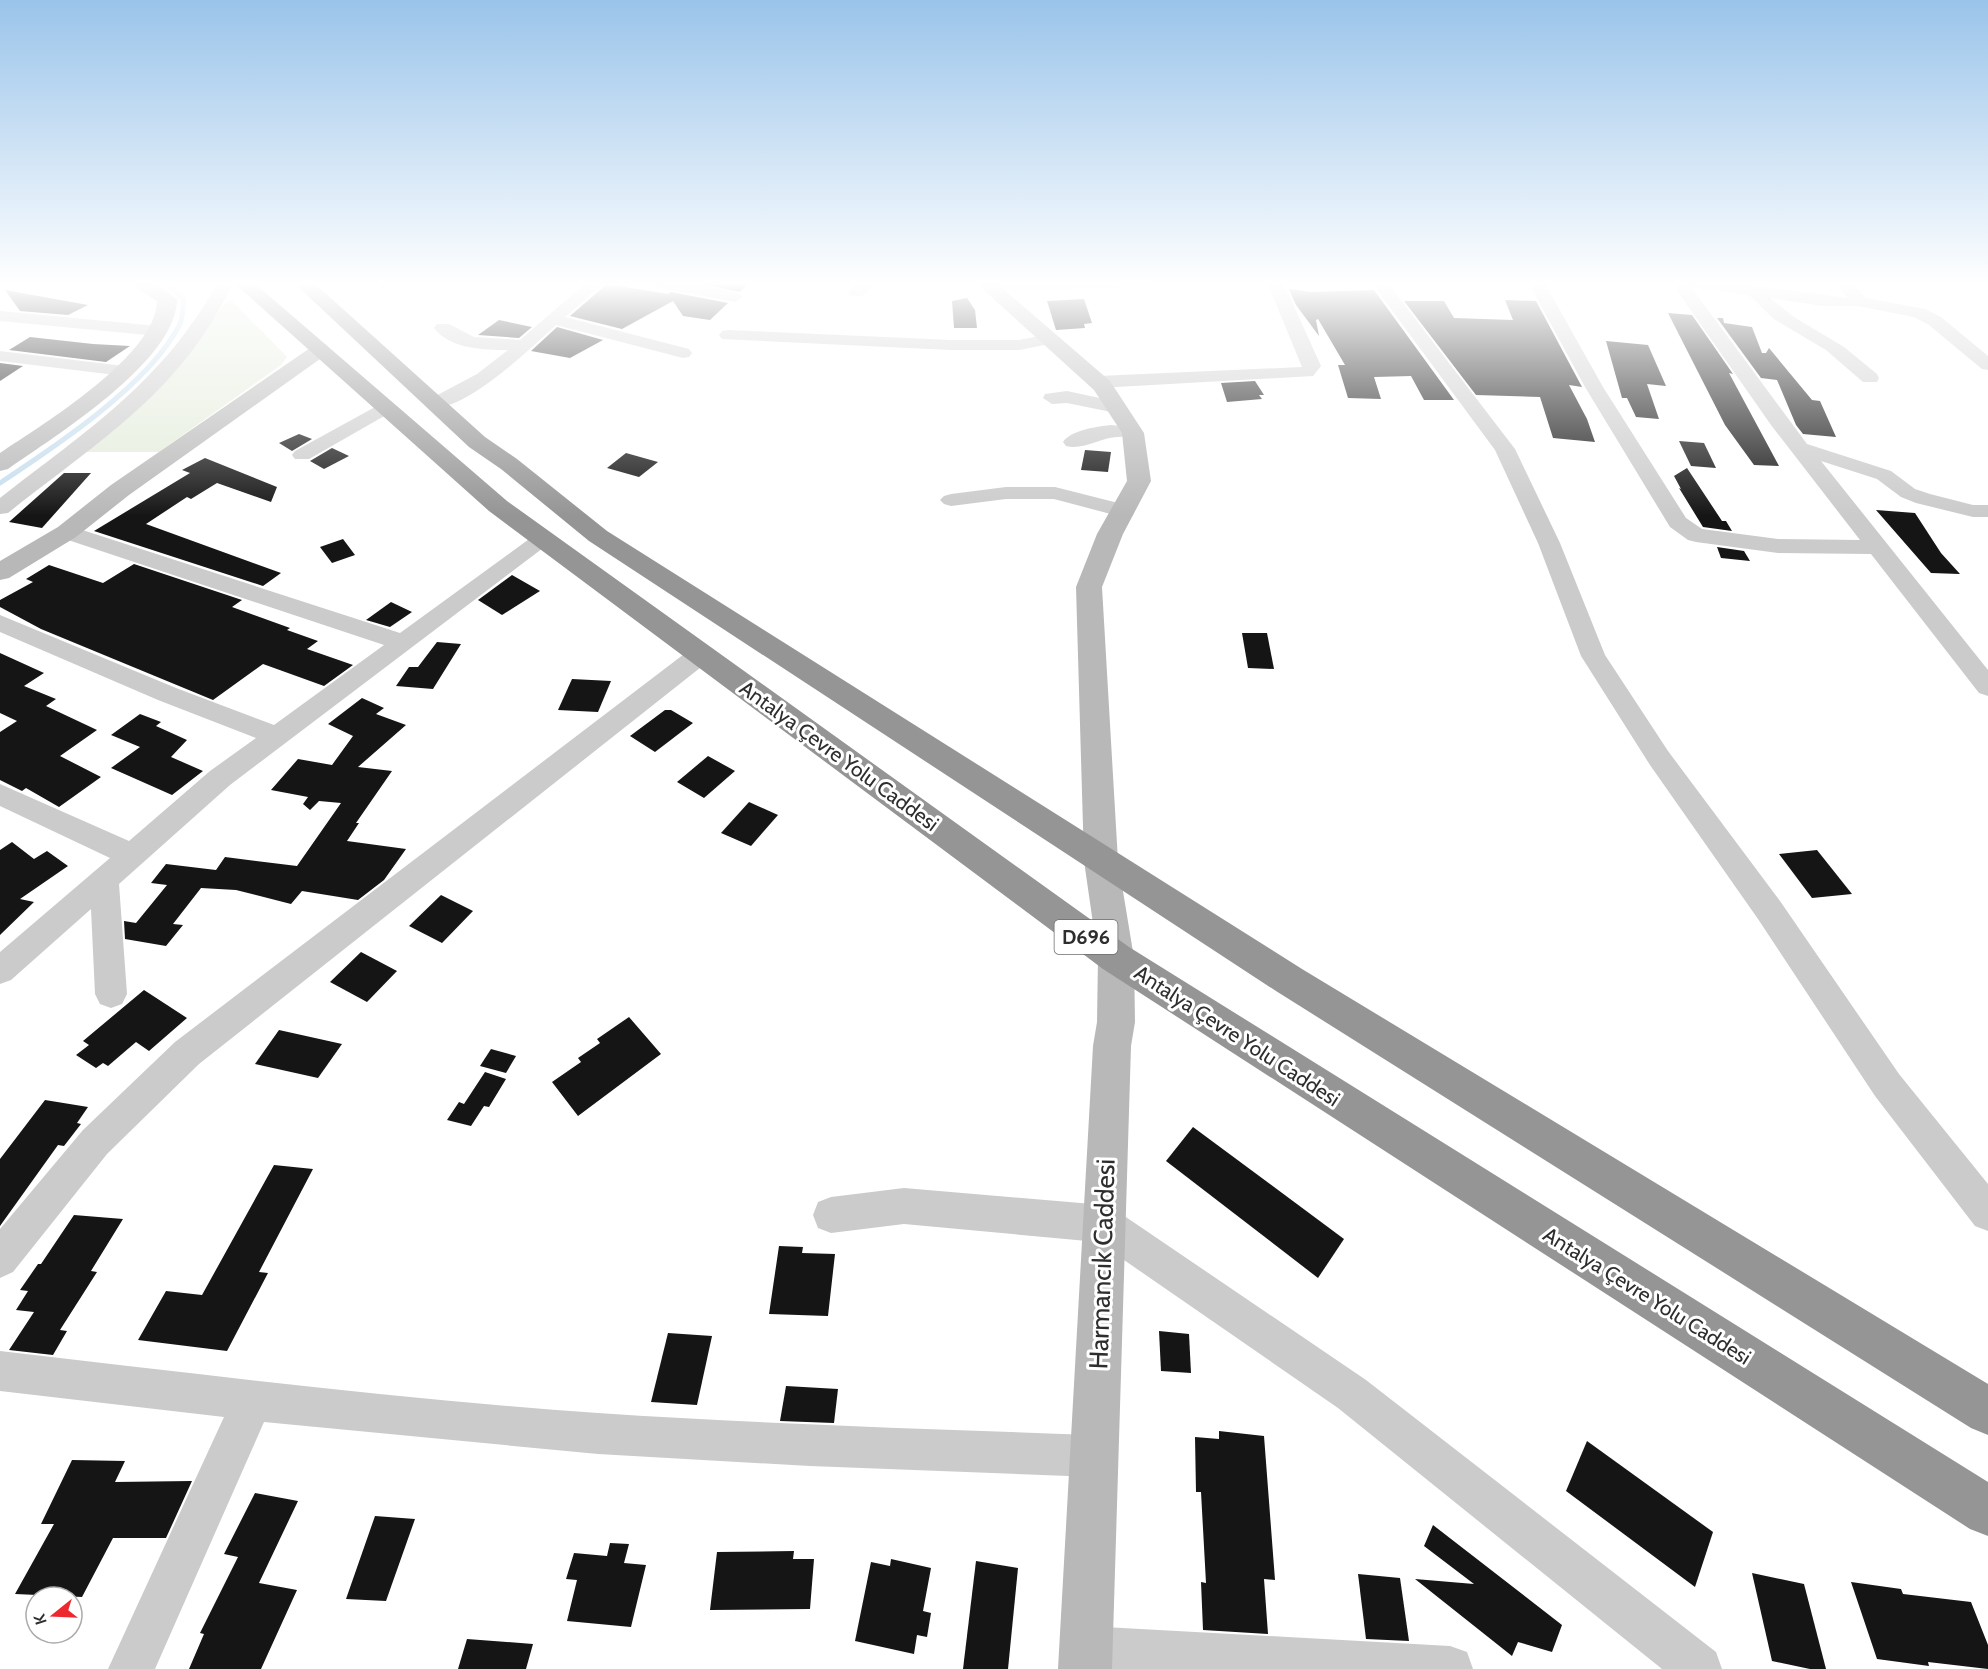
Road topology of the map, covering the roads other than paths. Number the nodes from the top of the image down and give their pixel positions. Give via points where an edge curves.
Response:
1 (32, 360) edge
2 (133, 360) edge
3 (178, 360) edge
4 (306, 360) edge
5 (331, 360) edge
6 (388, 360) edge
7 (508, 360) edge
8 (1073, 360) edge
9 (1309, 360) edge
10 (1438, 360) edge
11 (1579, 360) edge
12 (1735, 360) edge
13 (1848, 360) edge
14 (123, 371) junction
15 (1870, 378) dead end
16 (1098, 382) junction
17 (1052, 398) dead end
18 (437, 404) junction
19 (386, 407) junction
20 (1116, 407) junction
21 (1133, 433) junction
22 (1073, 442) dead end
23 (1799, 448) junction
24 (302, 455) dead end
25 (2, 462) edge
26 (951, 500) dead end
27 (0, 508) edge
28 (1122, 511) junction
29 (1988, 512) edge
30 (67, 532) junction
31 (544, 539) junction
32 (1878, 547) junction
33 (0, 572) edge
34 (0, 623) edge
35 (404, 643) junction
36 (701, 654) junction
37 (1983, 676) edge
38 (278, 736) junction
39 (0, 794) edge
40 (131, 855) junction
41 (1101, 861) junction
42 (104, 878) junction
43 (1116, 958) junction
44 (0, 971) edge
45 (111, 994) dead end
46 (1988, 1213) edge
47 (831, 1215) dead end
48 (1104, 1224) junction
49 (0, 1259) edge
50 (0, 1371) edge
51 (253, 1400) junction
52 (1988, 1411) edge
53 (1094, 1456) junction
54 (1988, 1511) edge
55 (1086, 1659) edge
56 (131, 1669) edge
57 (1450, 1669) edge
58 (1699, 1669) edge

1 - 14 street
2 - 14 street
3 - 27 street via 138,401
4 - 30 street via 120,490
5 - 19 highway, Antalya Çevre Yolu Caddesi / D696
6 - 18 highway
7 - 18 street via 467,391
8 - 16 street
9 - 16 street via 1312,366 1307,372
10 - 46 street via 1505,449 1593,656 1659,758 1769,910 1887,1085
11 - 32 street via 1678,522 1696,535 1767,545
12 - 23 street
13 - 15 street
14 - 25 street
16 - 20 street
17 - 20 street via 1067,397
18 - 41 highway via 477,442 598,536
19 - 24 street
19 - 31 highway, Antalya Çevre Yolu Caddesi / D696 via 498,506
20 - 21 street
21 - 22 street via 1100,431
21 - 28 street, Harmancık Caddesi via 1139,481
23 - 29 street via 1884,476 1923,499
23 - 32 street
26 - 28 street via 1006,493 1055,493
28 - 41 street, Harmancık Caddesi via 1089,587
30 - 33 street
30 - 35 street
31 - 35 street
31 - 36 highway, Antalya Çevre Yolu Caddesi / D696
32 - 37 street
34 - 38 street
35 - 38 street
36 - 43 highway, Antalya Çevre Yolu Caddesi / D696
36 - 49 street via 187,1053 94,1142
38 - 40 street via 220,778
39 - 40 street
40 - 42 street
41 - 43 street, Harmancık Caddesi
41 - 52 highway
42 - 44 street
42 - 45 street
43 - 48 street, Harmancık Caddesi
43 - 54 highway, Antalya Çevre Yolu Caddesi / D696
47 - 48 street via 904,1206
48 - 53 street, Harmancık Caddesi
48 - 58 street via 1352,1394
50 - 51 street
51 - 53 street via 528,1428
51 - 56 street
53 - 55 street, Harmancık Caddesi
55 - 57 street

